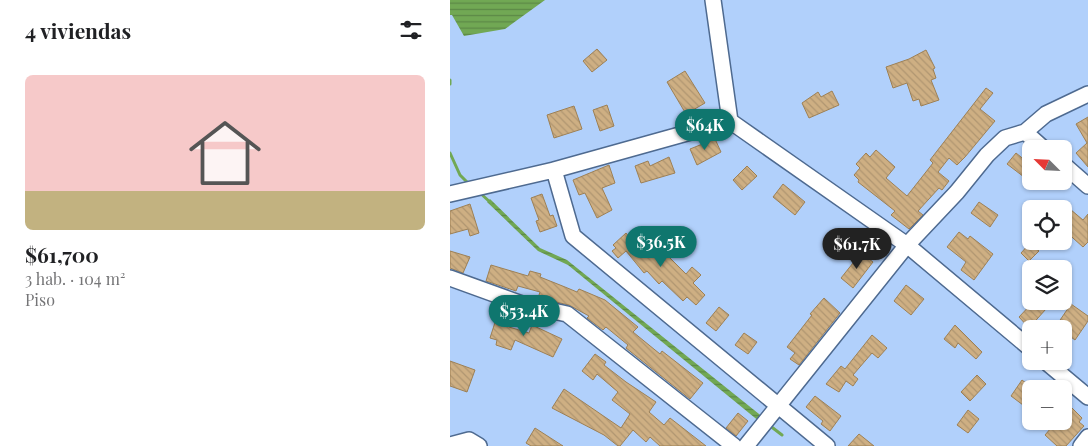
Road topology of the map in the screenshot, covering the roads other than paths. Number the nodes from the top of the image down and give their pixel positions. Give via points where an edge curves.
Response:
1 (713, 0) edge
2 (1088, 94) edge
3 (730, 121) junction
4 (1025, 132) junction
5 (1034, 140) edge
6 (554, 170) junction
7 (1072, 172) edge
8 (1088, 186) edge
9 (450, 194) edge
10 (907, 245) junction
11 (450, 278) edge
12 (1022, 341) edge
13 (1056, 370) edge
14 (1088, 397) edge
15 (778, 406) junction
16 (1088, 437) edge
17 (450, 445) edge
18 (479, 446) edge
19 (734, 446) edge
20 (746, 446) edge
21 (827, 446) edge
22 (1080, 446) edge

1 - 3 street
2 - 4 street via 1046,114
3 - 6 street
3 - 10 street
4 - 5 street
4 - 10 street via 1005,138
6 - 9 street
6 - 15 street via 573,236
7 - 8 street
10 - 12 street
10 - 15 street
11 - 19 street via 522,304 567,314
13 - 14 street
15 - 20 street
15 - 21 street
16 - 22 street
17 - 18 street via 469,440

